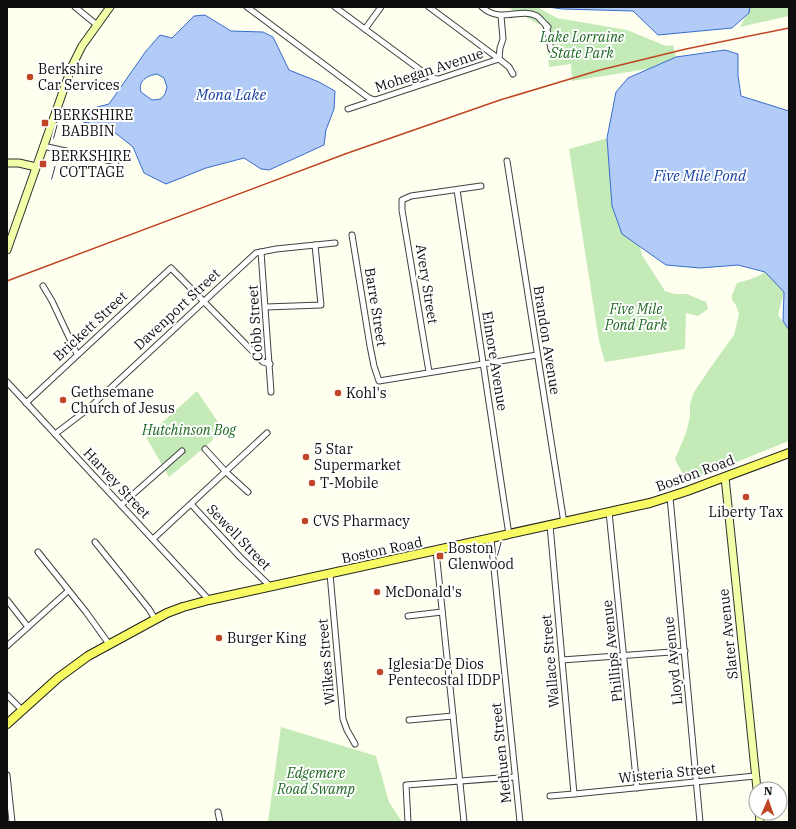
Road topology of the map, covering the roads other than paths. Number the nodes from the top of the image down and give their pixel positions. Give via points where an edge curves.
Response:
1 (75, 7) edge
2 (110, 7) edge
3 (247, 7) edge
4 (335, 7) edge
5 (381, 7) edge
6 (428, 7) edge
7 (482, 7) edge
8 (501, 16) junction
9 (97, 24) junction
10 (365, 29) junction
11 (551, 49) dead end
12 (499, 59) junction
13 (513, 74) dead end
14 (438, 79) junction
15 (376, 100) junction
16 (348, 110) dead end
17 (43, 146) junction
18 (507, 161) dead end
19 (116, 162) dead end
20 (7, 163) edge
21 (36, 168) junction
22 (481, 186) dead end
23 (457, 190) junction
24 (352, 235) dead end
25 (335, 243) dead end
26 (315, 245) junction
27 (7, 250) edge
28 (262, 252) junction
29 (43, 286) dead end
30 (204, 301) junction
31 (266, 307) junction
32 (78, 354) junction
33 (537, 356) junction
34 (270, 364) junction
35 (483, 364) junction
36 (429, 372) junction
37 (7, 382) edge
38 (271, 392) dead end
39 (26, 403) junction
40 (267, 433) dead end
41 (55, 434) junction
42 (205, 449) dead end
43 (182, 450) dead end
44 (789, 453) edge
45 (226, 472) junction
46 (725, 477) junction
47 (248, 492) dead end
48 (670, 497) junction
49 (191, 504) junction
50 (121, 505) junction
51 (609, 512) junction
52 (564, 522) junction
53 (550, 526) junction
54 (510, 535) junction
55 (491, 539) junction
56 (153, 540) junction
57 (95, 542) dead end
58 (436, 551) junction
59 (38, 552) dead end
60 (330, 574) junction
61 (270, 587) junction
62 (68, 591) junction
63 (7, 600) edge
64 (209, 600) junction
65 (442, 612) junction
66 (408, 616) dead end
67 (155, 619) junction
68 (28, 626) junction
69 (109, 644) junction
70 (7, 646) edge
71 (685, 651) junction
72 (624, 655) junction
73 (562, 660) junction
74 (448, 663) junction
75 (420, 666) dead end
76 (7, 695) edge
77 (22, 710) junction
78 (453, 716) junction
79 (409, 720) dead end
80 (7, 724) edge
81 (355, 744) dead end
82 (7, 775) edge
83 (755, 776) junction
84 (515, 777) junction
85 (460, 781) junction
86 (756, 781) edge
87 (696, 782) junction
88 (637, 788) junction
89 (574, 794) junction
90 (550, 796) dead end
91 (218, 812) dead end
92 (12, 822) edge
93 (220, 822) edge
94 (408, 822) edge
95 (464, 822) edge
96 (520, 822) edge
97 (700, 822) edge

1 - 9 street
2 - 9 street
3 - 15 street via 369,98
4 - 10 street
5 - 10 street
6 - 12 street
7 - 8 street
8 - 11 street via 537,16 547,26
8 - 12 street, Mohegan Avenue via 503,39
9 - 17 street via 72,66
10 - 14 street via 430,77
12 - 13 street
12 - 14 street, Mohegan Avenue
14 - 15 street, Mohegan Avenue
15 - 16 street, Mohegan Avenue
17 - 19 street
17 - 21 street
18 - 33 street, Brandon Avenue
20 - 21 street via 19,163
21 - 27 street
22 - 23 street
23 - 35 street, Elmore Avenue
23 - 36 street, Avery Street via 411,196 402,200
24 - 36 street, Barre Street via 370,346 379,381
25 - 26 street, Davenport Street
26 - 28 street, Davenport Street
26 - 31 street via 321,305
28 - 30 street, Davenport Street via 256,253
28 - 31 street, Cobb Street
29 - 32 street
30 - 32 street, Brickett Street via 171,268
30 - 34 street via 263,362
30 - 41 street, Davenport Street via 88,409
31 - 34 street, Cobb Street
32 - 39 street, Brickett Street
33 - 35 street
33 - 52 street, Brandon Avenue
34 - 38 street, Cobb Street
35 - 36 street
35 - 54 street, Elmore Avenue
37 - 39 street, Harvey Street
39 - 41 street, Harvey Street
40 - 45 street
41 - 50 street, Harvey Street
42 - 45 street
43 - 50 street
44 - 46 main road, Boston Road
45 - 47 street
45 - 49 street
46 - 48 main road, Boston Road
46 - 83 street, Slater Avenue
48 - 51 main road, Boston Road
48 - 71 street, Lloyd Avenue
49 - 56 street
49 - 61 street, Sewell Street
50 - 56 street, Harvey Street
51 - 52 main road, Boston Road
51 - 72 street, Phillips Avenue
52 - 53 main road, Boston Road
53 - 54 main road, Boston Road
53 - 73 street, Wallace Street
54 - 55 main road, Boston Road
55 - 58 main road, Boston Road
55 - 84 street, Methuen Street
56 - 64 street, Harvey Street
57 - 67 street
58 - 60 main road, Boston Road
58 - 65 street
59 - 62 street
60 - 61 main road, Boston Road
60 - 81 street, Wilkes Street via 344,719
61 - 64 main road, Boston Road
62 - 68 street
62 - 69 street
63 - 68 street
64 - 67 main road, Boston Road via 174,610
65 - 66 street
65 - 74 street
67 - 69 main road, Boston Road
68 - 70 street
69 - 77 main road, Boston Road via 61,675
71 - 72 street
71 - 87 street, Lloyd Avenue
72 - 73 street
72 - 88 street, Phillips Avenue
73 - 89 street, Wallace Street
74 - 75 street
74 - 78 street
76 - 77 street
77 - 80 main road, Boston Road
78 - 79 street
78 - 85 street
82 - 92 street
83 - 86 street, Slater Avenue
83 - 87 street, Wisteria Street
84 - 85 street
84 - 96 street, Methuen Street
85 - 94 street via 406,785
85 - 95 street
87 - 88 street, Wisteria Street
87 - 97 street, Lloyd Avenue
88 - 89 street, Wisteria Street
89 - 90 street
91 - 93 street

